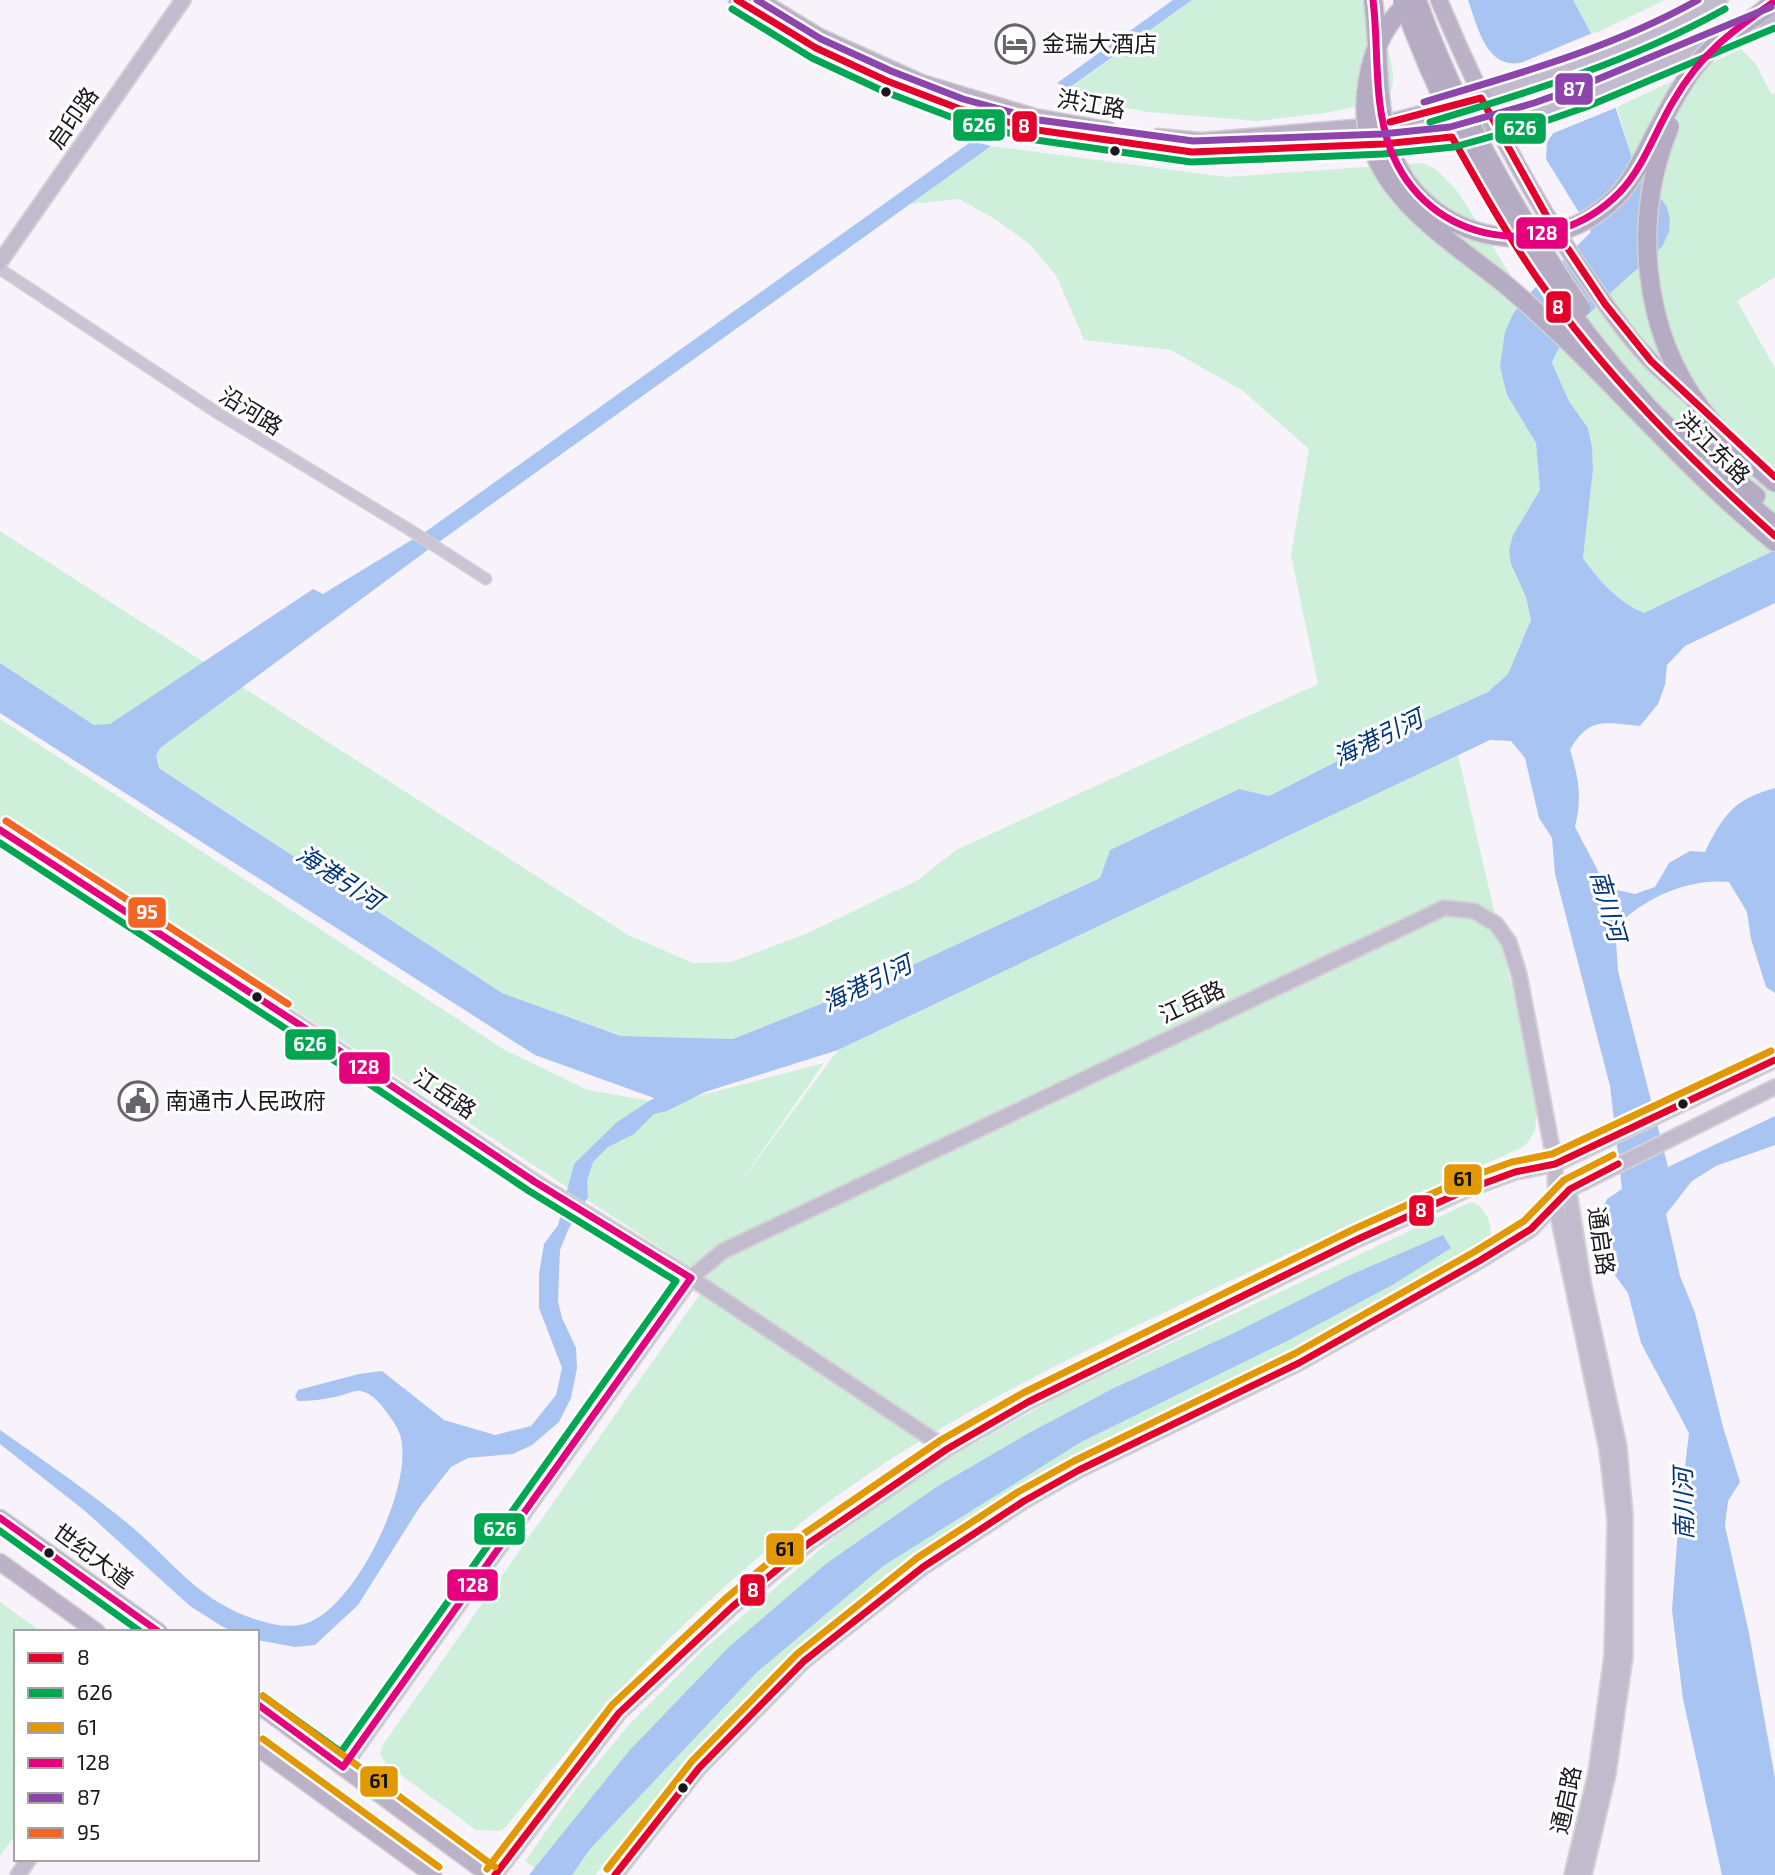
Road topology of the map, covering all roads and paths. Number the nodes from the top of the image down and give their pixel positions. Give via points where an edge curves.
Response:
1 (183, 0) edge
2 (737, 0) edge
3 (759, 0) edge
4 (1373, 0) edge
5 (1396, 0) edge
6 (1402, 0) edge
7 (1410, 0) edge
8 (1417, 0) edge
9 (1439, 0) edge
10 (1720, 0) edge
11 (1775, 1) edge
12 (1755, 17) junction
13 (1775, 17) edge
14 (1481, 98) junction
15 (1438, 109) junction
16 (1495, 125) junction
17 (1452, 137) junction
18 (0, 262) edge
19 (0, 269) edge
20 (1775, 477) edge
21 (1775, 483) edge
22 (1775, 512) edge
23 (1775, 526) edge
24 (1775, 539) edge
25 (486, 579) dead end
26 (0, 830) edge
27 (1775, 1060) edge
28 (1775, 1087) edge
29 (1555, 1164) junction
30 (1570, 1189) junction
31 (1556, 1206) junction
32 (691, 1278) junction
33 (947, 1448) junction
34 (0, 1518) edge
35 (0, 1562) edge
36 (94, 1630) edge
37 (156, 1630) edge
38 (259, 1705) edge
39 (259, 1748) edge
40 (343, 1767) junction
41 (433, 1875) edge
42 (492, 1875) edge
43 (615, 1875) edge
44 (1572, 1875) edge
45 (1584, 1875) edge

1 - 18 street, 启印路
2 - 17 main road, 洪江路 via 816,48 887,81 960,109 1037,130 1192,152
3 - 15 main road, 洪江路 via 820,37 922,83 1034,117 1149,136 1202,141 1353,129
4 - 12 highway, bridge via 1384,121 1404,175 1418,195 1456,224 1508,238 1568,228 1607,205 1631,179 1697,65
5 - 15 main road
6 - 23 highway, bridge via 1453,123 1505,217 1555,293 1648,407
7 - 24 highway, bridge via 1387,25 1371,61 1365,91 1370,141 1383,174 1415,212 1528,303 1668,445
8 - 22 highway, bridge via 1468,120 1516,208 1600,337 1738,482
9 - 14 main road
10 - 14 street via 1664,32 1614,53
11 - 12 highway
12 - 21 highway, bridge via 1700,75 1670,127 1651,189 1647,252 1658,317 1685,384 1704,412
13 - 16 street via 1538,113
14 - 15 main road, 洪江路
14 - 16 main road, 洪江东路
15 - 17 main road, 洪江东路
16 - 17 main road, 洪江路
16 - 20 main road, 洪江东路 via 1605,304 1651,361
17 - 24 main road, 洪江东路 via 1538,278 1577,331 1667,436
19 - 25 street, 沿河路 via 219,414
26 - 32 street, 江岳路 via 560,1198
27 - 29 street
28 - 30 street
29 - 30 street, 通启路
29 - 31 street, 通启路
29 - 32 street, 江岳路 via 1509,942 1496,924 1474,911 1444,908 723,1251
29 - 33 street via 1515,1172 1466,1190 1356,1240 1028,1402
30 - 31 street
30 - 45 street, 通启路 via 1584,1287 1619,1447 1625,1516 1625,1657 1608,1774
31 - 43 street via 1531,1229 1479,1261 1299,1363 1079,1470 923,1567 804,1661 699,1769
31 - 44 street, 通启路 via 1607,1450 1615,1520 1612,1656 1596,1773
32 - 33 street
32 - 40 street, 江岳路
33 - 42 street via 809,1543 732,1607 619,1713
34 - 37 main road, 世纪大道
35 - 36 main road
38 - 40 main road
39 - 41 main road
40 - 42 main road

